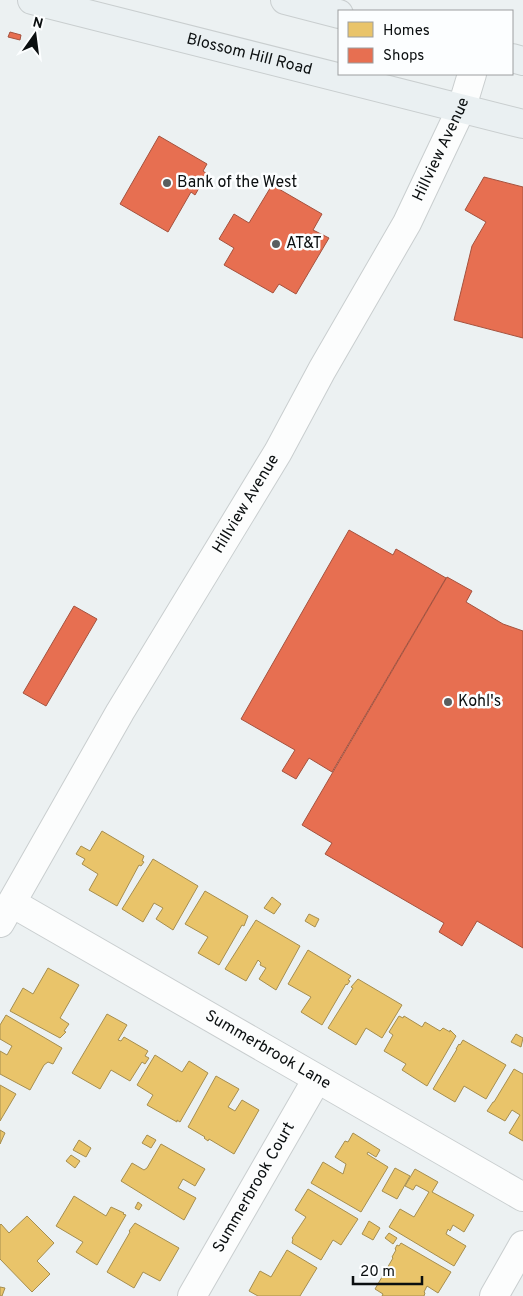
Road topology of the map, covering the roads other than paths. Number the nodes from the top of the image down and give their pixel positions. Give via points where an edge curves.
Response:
1 (32, 0) edge
2 (285, 0) edge
3 (338, 14) edge
4 (472, 75) edge
5 (462, 108) junction
6 (523, 124) edge
7 (6, 913) edge
8 (317, 1079) junction
9 (523, 1197) edge
10 (523, 1245) edge
11 (192, 1296) edge
12 (494, 1296) edge

1 - 5 main road, Blossom Hill Road
2 - 3 main road
4 - 5 street, Hillview Avenue
5 - 6 main road, Blossom Hill Road
5 - 7 street, Hillview Avenue via 408,223 278,452 120,712
7 - 8 street, Summerbrook Lane
8 - 9 street, Summerbrook Lane
8 - 11 street, Summerbrook Court
10 - 12 street

